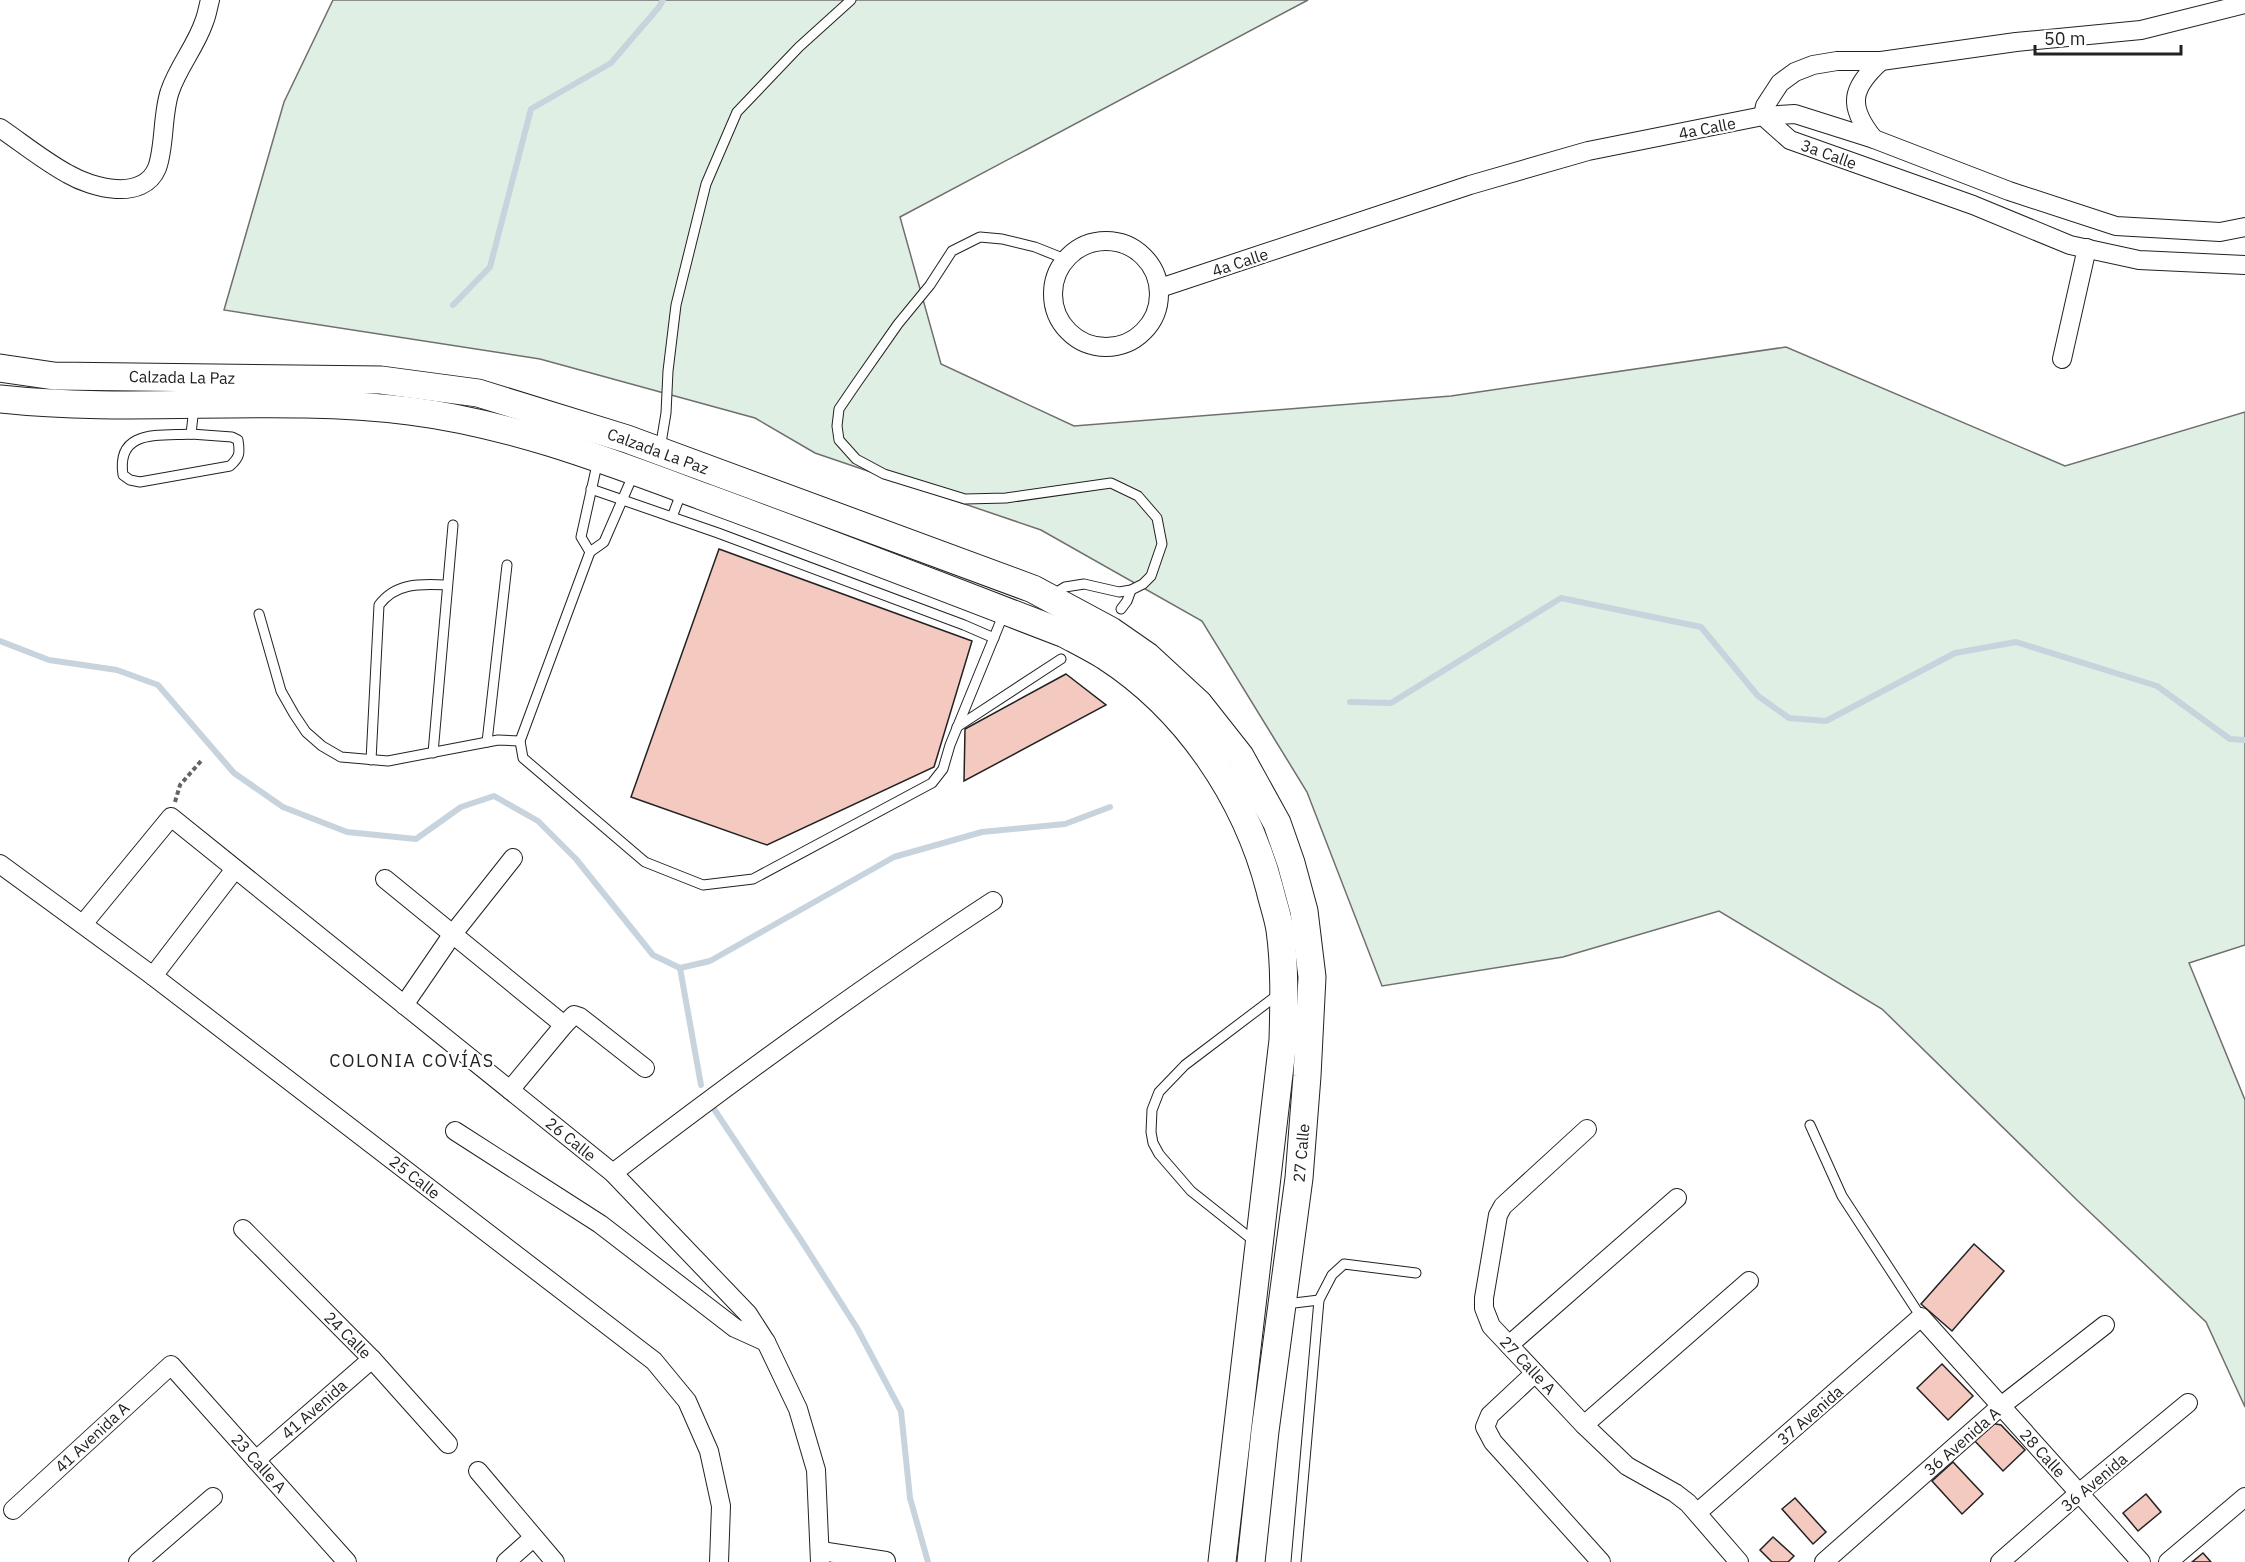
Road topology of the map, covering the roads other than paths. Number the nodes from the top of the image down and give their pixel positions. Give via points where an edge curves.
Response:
1 (210, 0) edge
2 (851, 0) edge
3 (2245, 4) edge
4 (1881, 61) junction
5 (1763, 116) junction
6 (0, 128) edge
7 (1874, 139) junction
8 (2245, 227) edge
9 (2087, 248) junction
10 (1065, 259) junction
11 (2245, 265) edge
12 (1160, 288) junction
13 (2062, 359) dead end
14 (0, 368) edge
15 (0, 399) edge
16 (194, 404) junction
17 (191, 434) junction
18 (660, 451) junction
19 (598, 458) junction
20 (635, 470) junction
21 (591, 489) junction
22 (683, 489) junction
23 (622, 499) junction
24 (672, 517) junction
25 (453, 525) dead end
26 (590, 552) junction
27 (507, 566) dead end
28 (447, 585) junction
29 (1131, 590) junction
30 (1048, 597) junction
31 (1121, 609) dead end
32 (1005, 611) junction
33 (259, 614) dead end
34 (994, 638) junction
35 (1061, 659) dead end
36 (957, 727) junction
37 (520, 741) junction
38 (487, 742) junction
39 (433, 753) junction
40 (371, 760) junction
41 (1229, 763) junction
42 (513, 858) dead end
43 (0, 864) edge
44 (235, 869) junction
45 (385, 879) dead end
46 (993, 901) dead end
47 (83, 924) junction
48 (452, 935) junction
49 (153, 976) junction
50 (1284, 990) junction
51 (404, 1005) junction
52 (564, 1025) junction
53 (645, 1068) dead end
54 (510, 1090) junction
55 (1810, 1125) dead end
56 (1587, 1129) dead end
57 (455, 1131) dead end
58 (613, 1173) junction
59 (1677, 1198) dead end
60 (243, 1229) dead end
61 (1259, 1245) junction
62 (1416, 1273) dead end
63 (1749, 1281) dead end
64 (1319, 1300) junction
65 (1282, 1305) junction
66 (1921, 1317) junction
67 (2105, 1325) dead end
68 (766, 1342) junction
69 (1509, 1345) junction
70 (372, 1359) junction
71 (171, 1365) joint
72 (1535, 1373) junction
73 (2188, 1403) dead end
74 (2001, 1406) junction
75 (1584, 1425) junction
76 (448, 1444) dead end
77 (256, 1460) junction
78 (478, 1470) dead end
79 (2079, 1493) junction
80 (213, 1497) dead end
81 (2245, 1497) edge
82 (13, 1510) dead end
83 (1698, 1512) junction
84 (533, 1538) junction
85 (821, 1557) edge
86 (886, 1561) edge
87 (138, 1562) edge
88 (347, 1562) edge
89 (506, 1562) edge
90 (555, 1562) edge
91 (719, 1562) edge
92 (1222, 1562) edge
93 (1251, 1562) edge
94 (1296, 1562) edge
95 (1601, 1562) edge
96 (1739, 1562) edge
97 (1824, 1562) edge
98 (2000, 1562) edge
99 (2141, 1562) edge
100 (2168, 1562) edge

1 - 6 street via 204,23 169,92 157,168 142,184 123,189 95,186 68,175
2 - 18 lane via 791,54 736,112 706,184 676,305
3 - 4 street via 2140,30
4 - 5 street via 1837,61 1795,72 1780,83
4 - 7 street via 1861,82 1855,100 1860,120
5 - 7 street, 3a Calle via 1795,114
5 - 9 street, 3a Calle via 1790,140
5 - 12 street, 4a Calle via 1588,152 1470,185
7 - 8 street, 3a Calle via 2009,191 2116,226 2220,232
9 - 11 street, 3a Calle via 2139,260
9 - 13 street
10 - 12 street via 1078,248 1095,242 1113,241 1130,246 1155,271
10 - 12 street via 1052,292 1055,309 1062,325 1091,346 1109,348 1141,336 1159,306
10 - 29 lane via 1002,238 980,237 952,251 839,409 839,440 856,459 884,474 966,499 1006,498 1111,483 1138,496 1157,518 1162,544 1151,576
14 - 18 main road, Calzada La Paz via 54,376 392,382 478,393
15 - 16 main road, Calzada La Paz via 51,405
16 - 17 lane
16 - 19 main road, Calzada La Paz via 331,405 408,411 478,422
17 - 17 lane via 141,438 129,444 123,454 123,475 140,482 230,466 237,460 237,440
18 - 30 main road, Calzada La Paz
19 - 20 main road, Calzada La Paz
19 - 21 lane
20 - 22 main road, Calzada La Paz
20 - 23 lane
21 - 23 lane
21 - 26 lane via 581,537
22 - 24 lane
22 - 32 main road, Calzada La Paz
23 - 24 lane
23 - 26 lane via 604,542
24 - 34 lane
25 - 28 lane
26 - 37 lane
27 - 38 lane
28 - 39 lane
28 - 40 lane via 393,590 379,605
29 - 30 lane via 1119,592 1084,584 1065,587
29 - 31 lane
30 - 41 main road, Calzada La Paz via 1111,631 1147,656 1199,704
32 - 34 lane
32 - 41 main road, Calzada La Paz via 1065,634 1106,657 1142,684
33 - 40 lane via 281,691 306,732 341,757
34 - 36 lane
35 - 36 lane
36 - 37 lane via 943,769 932,783 753,879 703,885 645,862 523,758
37 - 38 lane
38 - 39 lane
39 - 40 lane
41 - 50 main road, 27 Calle via 1280,928
41 - 65 main road, 27 Calle via 1277,823 1304,911 1312,977 1299,1178
42 - 48 street
43 - 47 street, 25 Calle
44 - 47 street, 26 Calle via 171,817
44 - 49 street
44 - 51 street, 26 Calle
45 - 48 street
46 - 58 street via 901,961
47 - 49 street, 25 Calle
48 - 51 street
48 - 52 street
49 - 91 street, 25 Calle via 654,1361 687,1401 709,1451 721,1506
50 - 61 main road, 27 Calle via 1283,1040
50 - 61 lane via 1185,1065 1159,1092 1152,1110 1151,1132 1159,1154 1191,1191
51 - 54 street, 26 Calle
52 - 53 street via 574,1015 580,1017
52 - 54 street
54 - 58 street, 26 Calle
55 - 66 lane via 1842,1196
56 - 69 street, 27 Calle A via 1498,1215 1484,1308 1491,1326
57 - 68 street via 600,1224 735,1328
58 - 68 street, 26 Calle via 748,1314
59 - 69 street
60 - 70 street, 24 Calle
61 - 92 main road, 27 Calle
62 - 64 lane via 1344,1264 1332,1275
63 - 75 street
64 - 65 lane
64 - 94 lane
65 - 93 main road, 27 Calle
66 - 74 street, 28 Calle
66 - 83 street, 37 Avenida
67 - 74 street, 36 Avenida A
68 - 85 street, 26 Calle via 798,1409 816,1470
69 - 72 street, 27 Calle A
70 - 76 street, 24 Calle
70 - 77 street, 41 Avenida
71 - 77 street, 23 Calle A
71 - 82 street, 41 Avenida A
72 - 75 street, 27 Calle A
72 - 95 street via 1490,1415 1485,1427 1493,1442
73 - 79 street, 36 Avenida
74 - 79 street, 28 Calle
74 - 97 street, 36 Avenida A
75 - 83 street, 27 Calle A via 1627,1466 1675,1493
77 - 88 street, 23 Calle A
78 - 84 street
79 - 98 street, 36 Avenida
79 - 99 street, 28 Calle
80 - 87 street
81 - 100 street
83 - 96 street, 27 Calle A
84 - 89 street
84 - 90 street
85 - 86 street

